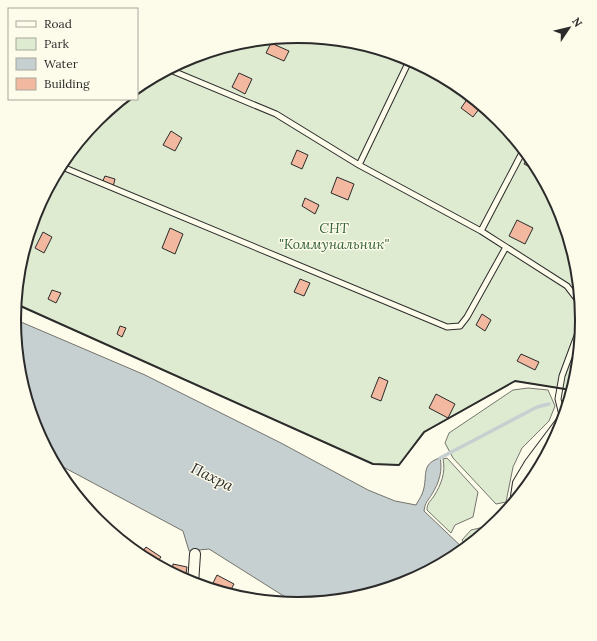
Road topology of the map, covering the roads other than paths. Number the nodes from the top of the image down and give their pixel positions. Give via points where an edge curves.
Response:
1 (407, 65) edge
2 (176, 72) edge
3 (521, 155) edge
4 (359, 165) junction
5 (66, 169) edge
6 (481, 231) junction
7 (506, 247) junction
8 (575, 296) edge
9 (575, 339) edge
10 (561, 410) edge
11 (551, 435) edge
12 (517, 492) edge
13 (195, 554) dead end
14 (193, 578) edge

1 - 4 lane
2 - 4 lane via 276,114
3 - 6 lane
4 - 6 lane
5 - 7 lane via 447,327 460,326 467,317
6 - 7 lane
7 - 8 lane via 567,286
9 - 10 lane via 562,376 558,399
11 - 12 street via 530,463 518,483
13 - 14 street

